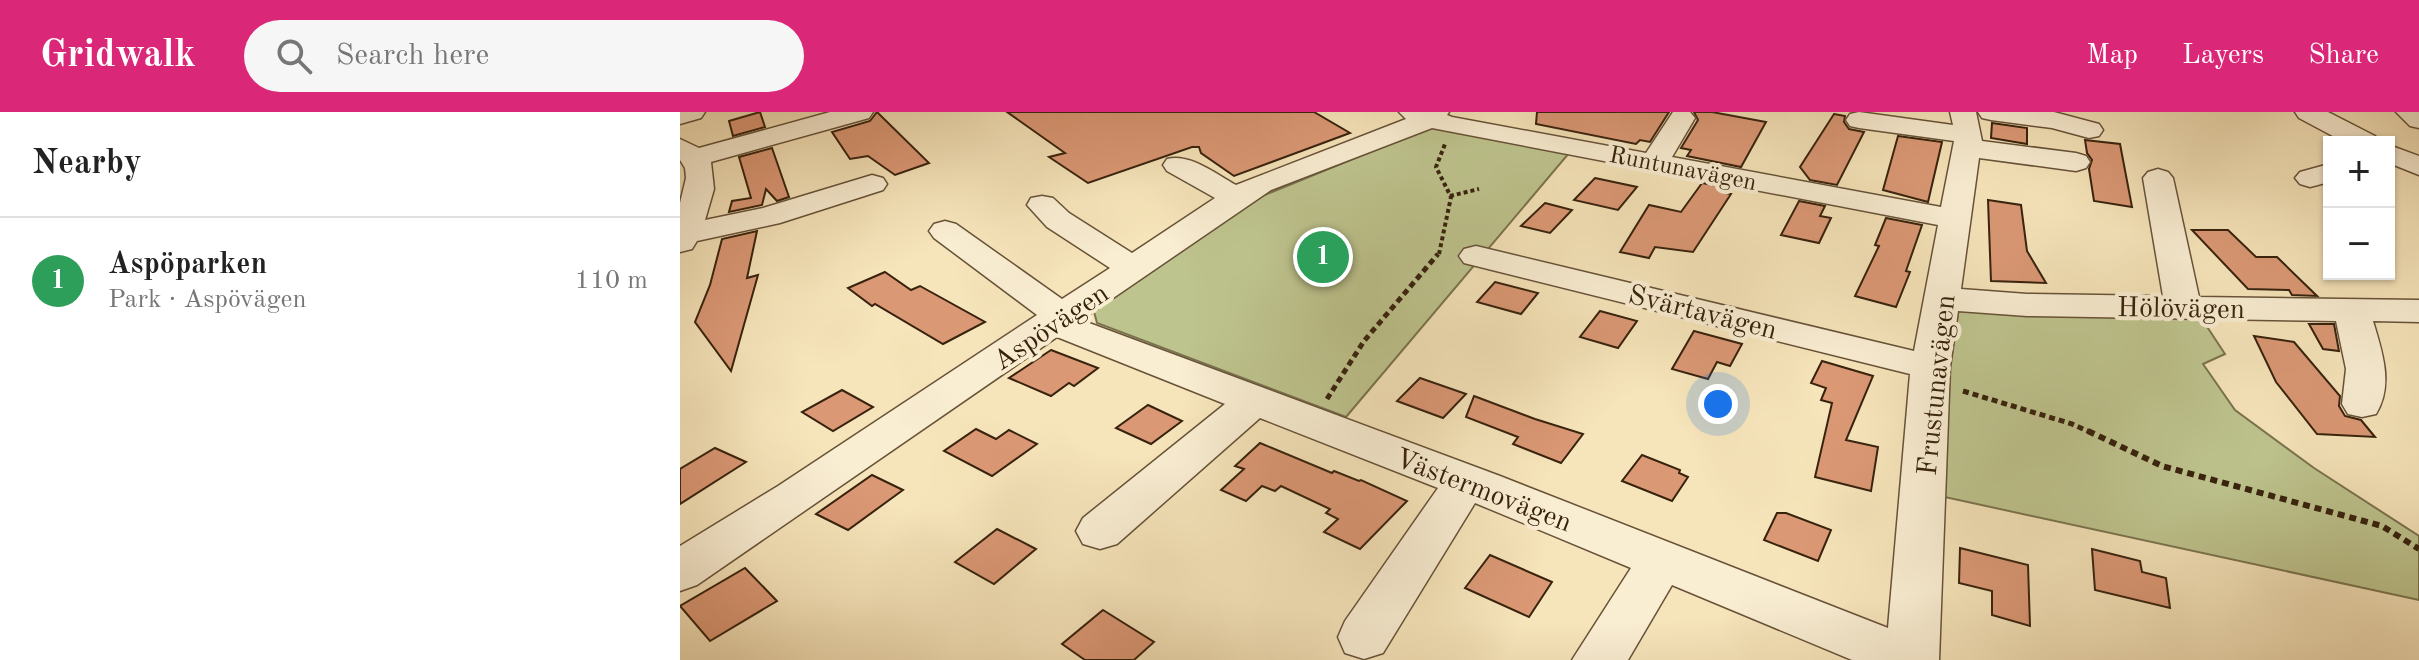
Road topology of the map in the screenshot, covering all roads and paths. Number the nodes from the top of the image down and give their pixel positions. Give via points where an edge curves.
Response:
1 (692, 112) edge
2 (860, 112) edge
3 (2308, 112) edge
4 (2409, 112) edge
5 (680, 116) edge
6 (1863, 116) edge
7 (1431, 117) edge
8 (1682, 118) dead end
9 (2419, 120) edge
10 (1971, 127) edge
11 (2089, 130) dead end
12 (2354, 136) edge
13 (687, 153) edge
14 (2076, 162) dead end
15 (1654, 163) junction
16 (1177, 165) dead end
17 (2158, 178) dead end
18 (872, 184) dead end
19 (1479, 189) dead end
20 (1450, 196) junction
21 (1236, 198) junction
22 (1042, 205) dead end
23 (1955, 219) junction
24 (945, 231) dead end
25 (682, 234) edge
26 (1438, 254) junction
27 (1476, 256) joint
28 (1135, 269) junction
29 (1944, 299) junction
30 (2183, 307) junction
31 (2351, 309) junction
32 (2419, 311) edge
33 (1060, 319) junction
34 (1930, 367) junction
35 (1255, 401) junction
36 (2362, 404) dead end
37 (1315, 424) junction
38 (1466, 481) junction
39 (1100, 531) dead end
40 (2419, 549) edge
41 (1662, 560) junction
42 (680, 571) edge
43 (1364, 637) dead end
44 (1599, 660) edge
45 (1911, 660) edge

1 - 5 street
2 - 13 street
3 - 12 street
4 - 9 street
6 - 10 street
7 - 15 street, Runtunavägen
7 - 20 path via 1449,138 1436,167
7 - 21 street, Aspövägen
8 - 15 street
10 - 11 street via 2054,120
10 - 14 street
10 - 23 street, Frustunavägen
13 - 25 street via 701,175
15 - 23 street, Runtunavägen
16 - 21 street
17 - 30 street
18 - 25 street via 769,216
19 - 20 path
20 - 26 path
21 - 28 street, Aspövägen
22 - 28 street
23 - 29 street, Frustunavägen
24 - 33 street, Västermovägen
26 - 27 path
26 - 37 path via 1336,381
27 - 34 street, Svärtavägen
28 - 33 street, Aspövägen
29 - 30 street, Hölövägen
29 - 34 street, Frustunavägen
30 - 31 street, Hölövägen
31 - 32 street, Hölövägen
31 - 36 street via 2368,387
33 - 35 street, Västermovägen via 1086,337
33 - 42 street, Aspövägen
34 - 40 path via 1957,389 2072,424 2162,466 2382,526
34 - 45 street, Frustunavägen
35 - 37 street, Västermovägen
35 - 39 street
37 - 38 street, Västermovägen
38 - 41 street, Västermovägen
38 - 43 street
41 - 44 street
41 - 45 street, Västermovägen

